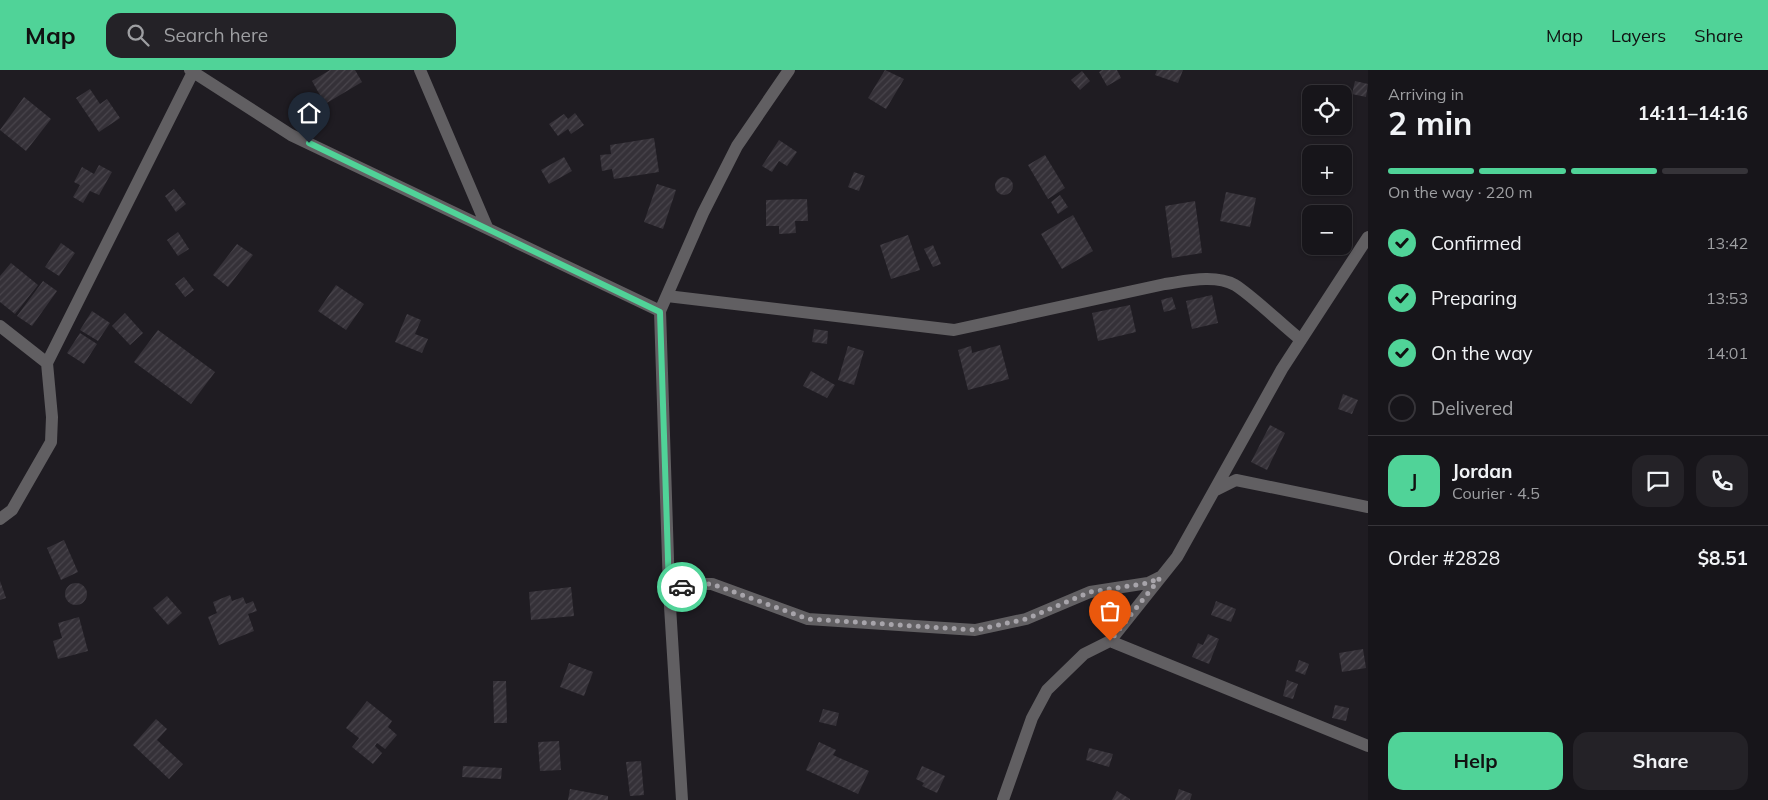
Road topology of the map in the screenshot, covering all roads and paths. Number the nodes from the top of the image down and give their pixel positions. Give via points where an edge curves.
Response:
1 (420, 70) edge
2 (789, 70) edge
3 (191, 71) edge
4 (487, 227) junction
5 (1368, 237) edge
6 (667, 296) junction
7 (660, 312) junction
8 (0, 326) edge
9 (1301, 340) junction
10 (47, 363) junction
11 (1214, 491) junction
12 (1368, 507) edge
13 (0, 519) edge
14 (1160, 578) junction
15 (669, 590) junction
16 (1110, 641) junction
17 (1368, 746) edge
18 (682, 800) edge
19 (1003, 800) edge

1 - 4 street
2 - 6 street via 736,146
3 - 4 street via 291,135
3 - 10 street
4 - 7 street
5 - 9 street
6 - 7 street
6 - 9 street via 954,330 1165,284 1213,280 1234,284
7 - 15 street
8 - 10 street
9 - 11 street
10 - 13 street via 51,442 12,510
11 - 12 street via 1236,480
11 - 14 street via 1177,556
14 - 15 street via 1148,583 1090,592 1026,619 976,630 808,619 712,584 693,584
14 - 16 street
15 - 18 street
16 - 17 street
16 - 19 street via 1084,654 1047,690 1032,718

